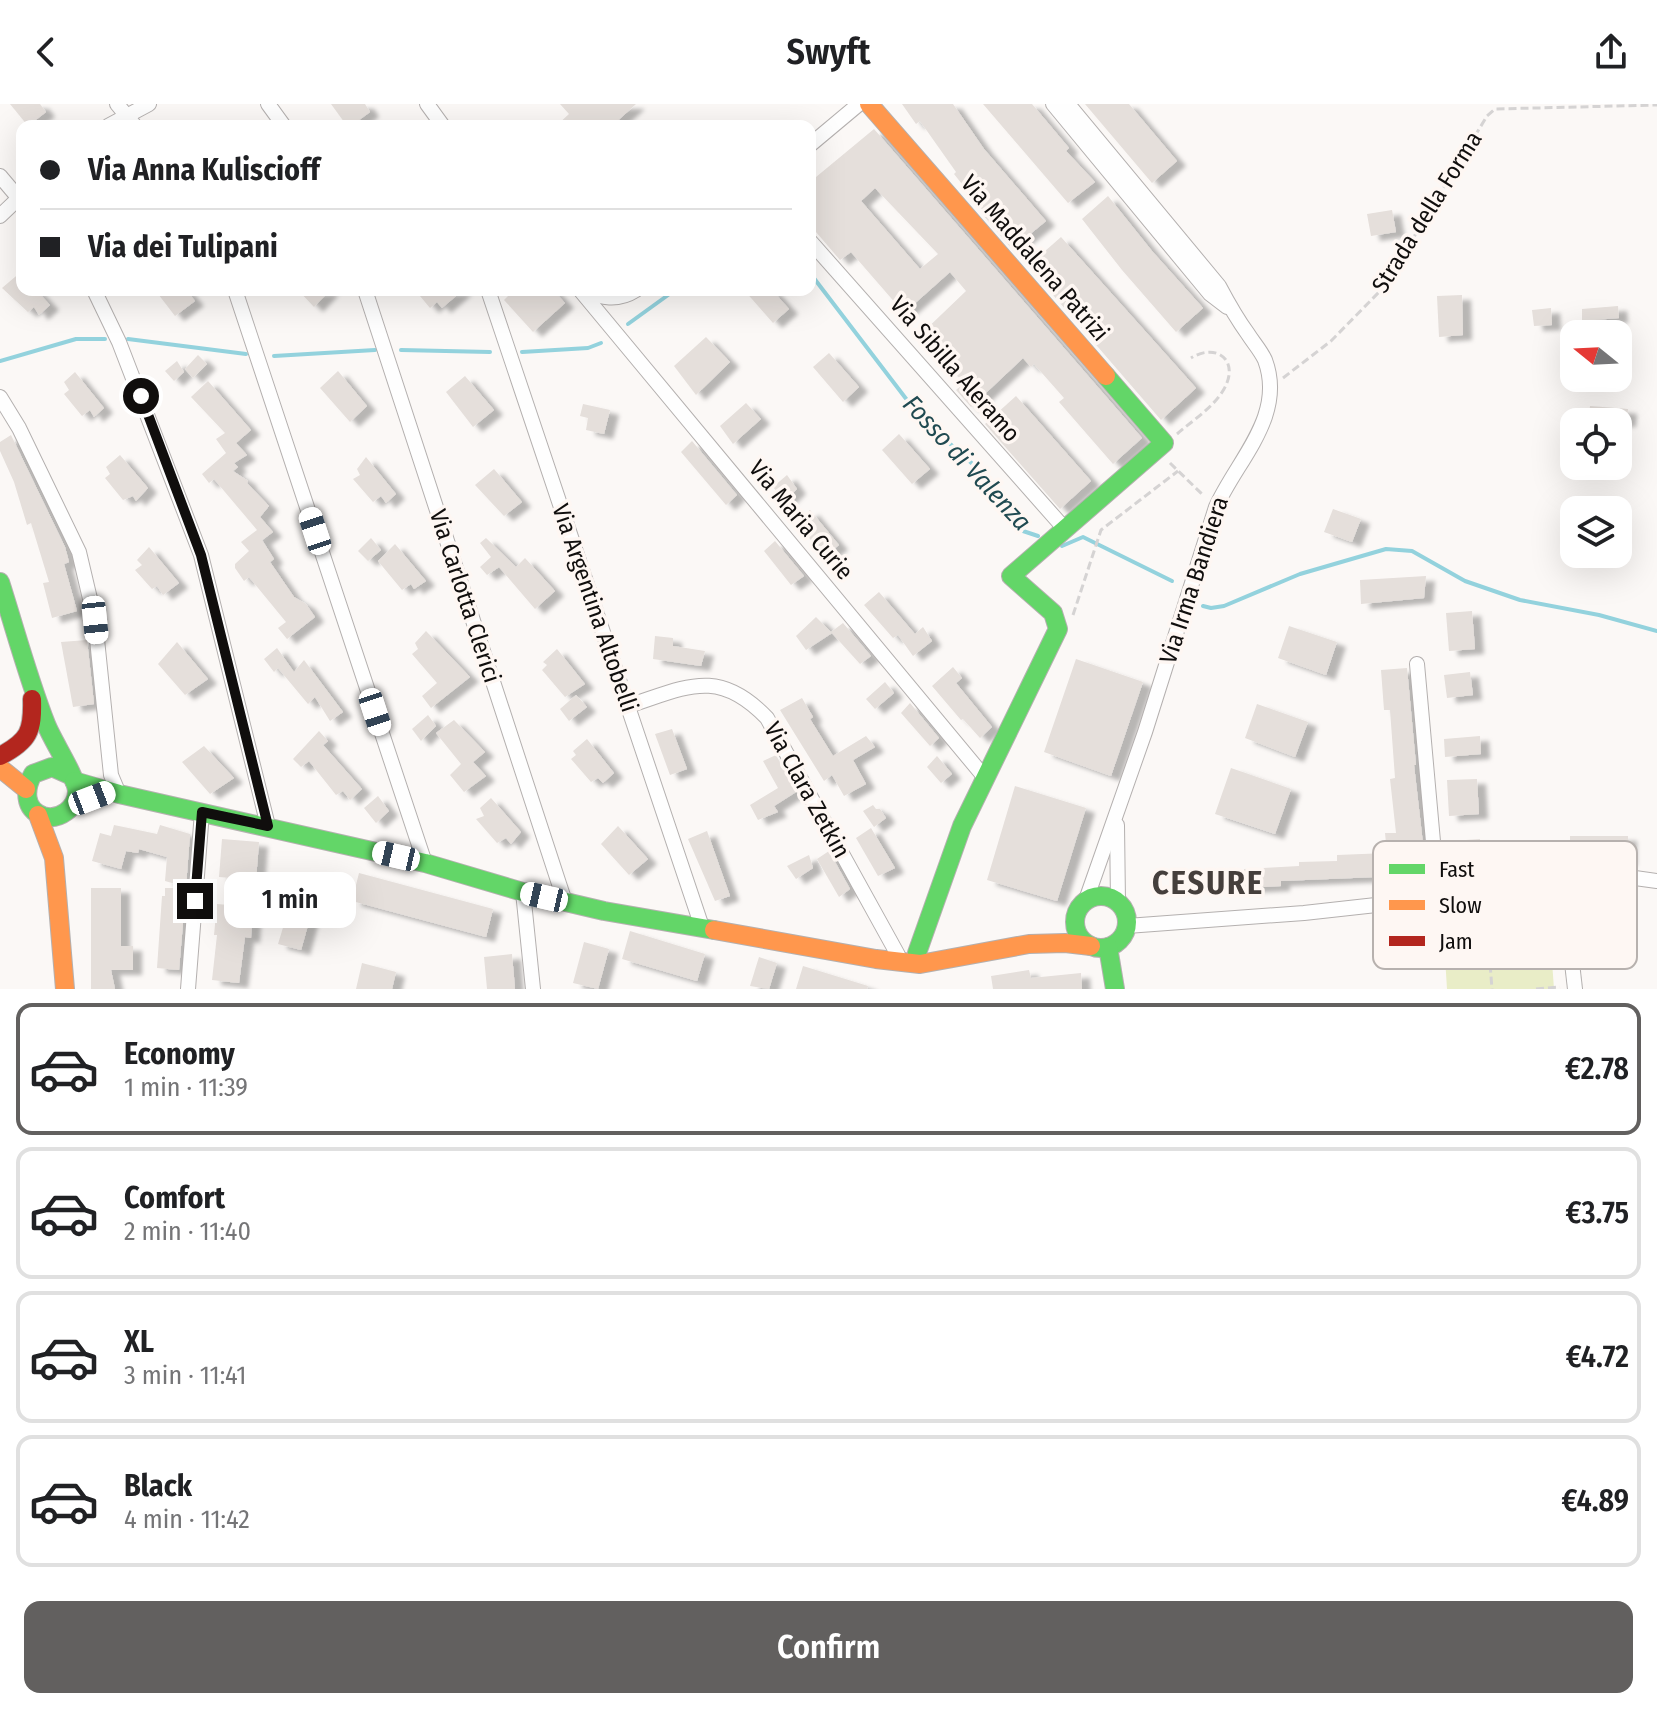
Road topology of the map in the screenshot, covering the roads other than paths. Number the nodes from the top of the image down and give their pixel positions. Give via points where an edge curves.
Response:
1 (149, 104) edge
2 (859, 104) edge
3 (869, 104) edge
4 (1053, 104) edge
5 (1068, 104) edge
6 (126, 115) edge
7 (816, 140) edge
8 (0, 176) edge
9 (16, 193) edge
10 (16, 202) edge
11 (0, 216) edge
12 (816, 248) edge
13 (97, 296) edge
14 (237, 296) edge
15 (367, 296) edge
16 (490, 296) edge
17 (586, 296) edge
18 (598, 296) edge
19 (627, 296) edge
20 (1232, 311) junction
21 (0, 397) edge
22 (1064, 528) junction
23 (0, 582) edge
24 (1417, 664) dead end
25 (31, 679) junction
26 (628, 706) junction
27 (46, 724) junction
28 (0, 757) edge
29 (0, 768) edge
30 (42, 768) junction
31 (72, 778) junction
32 (986, 779) junction
33 (26, 789) junction
34 (114, 793) junction
35 (69, 811) junction
36 (202, 812) junction
37 (38, 815) junction
38 (1117, 817) junction
39 (268, 826) junction
40 (1433, 841) edge
41 (54, 858) junction
42 (425, 863) junction
43 (1637, 878) edge
44 (1657, 881) edge
45 (523, 892) junction
46 (1086, 900) junction
47 (565, 902) junction
48 (1118, 902) junction
49 (1373, 905) edge
50 (1075, 917) junction
51 (1127, 926) junction
52 (702, 927) junction
53 (1029, 944) junction
54 (1100, 947) junction
55 (908, 954) junction
56 (957, 955) junction
57 (876, 959) junction
58 (65, 989) edge
59 (188, 989) edge
60 (533, 989) edge
61 (1115, 989) edge

1 - 6 street
2 - 7 street
3 - 22 street, Via Maddalena Patrizi via 1161,446
4 - 20 street via 1210,294
5 - 20 street via 1219,286
8 - 9 street
10 - 11 street
12 - 22 street, Via Sibilla Aleramo
13 - 39 street via 201,555
14 - 42 street
15 - 47 street, Via Carlotta Clerici
16 - 26 street, Via Argentina Altobelli
17 - 32 street, Via Maria Curie
18 - 19 street
20 - 38 street, Via Irma Bandiera via 1265,359 1271,388 1260,434 1216,507
21 - 34 street via 79,552 95,620
22 - 32 street via 1011,576 1053,613 1058,629
23 - 25 street
24 - 40 street
25 - 27 street
25 - 28 street via 33,725 28,738
26 - 52 street, Via Argentina Altobelli
26 - 55 street, Via Clara Zetkin via 699,686 737,691 750,699 767,718
27 - 30 street
27 - 31 street
28 - 30 street
29 - 33 street
30 - 31 street via 58,767
30 - 33 street
31 - 34 street
31 - 35 street via 77,795
32 - 55 street
33 - 37 street via 28,804
34 - 35 street
34 - 36 street
35 - 37 street via 56,818
35 - 41 street
36 - 39 street
36 - 59 street
37 - 41 street
38 - 46 street, Via Irma Bandiera
38 - 48 street, Via Irma Bandiera
39 - 42 street
41 - 58 street
42 - 45 street
43 - 44 street
45 - 47 street
45 - 60 street
46 - 48 street via 1103,896
46 - 50 street
47 - 52 street
48 - 51 street
49 - 51 street
50 - 53 street
50 - 54 street via 1078,934
51 - 54 street via 1121,939
52 - 57 street
53 - 54 street
53 - 56 street
54 - 61 street
55 - 56 street
55 - 57 street
56 - 57 street via 920,964

